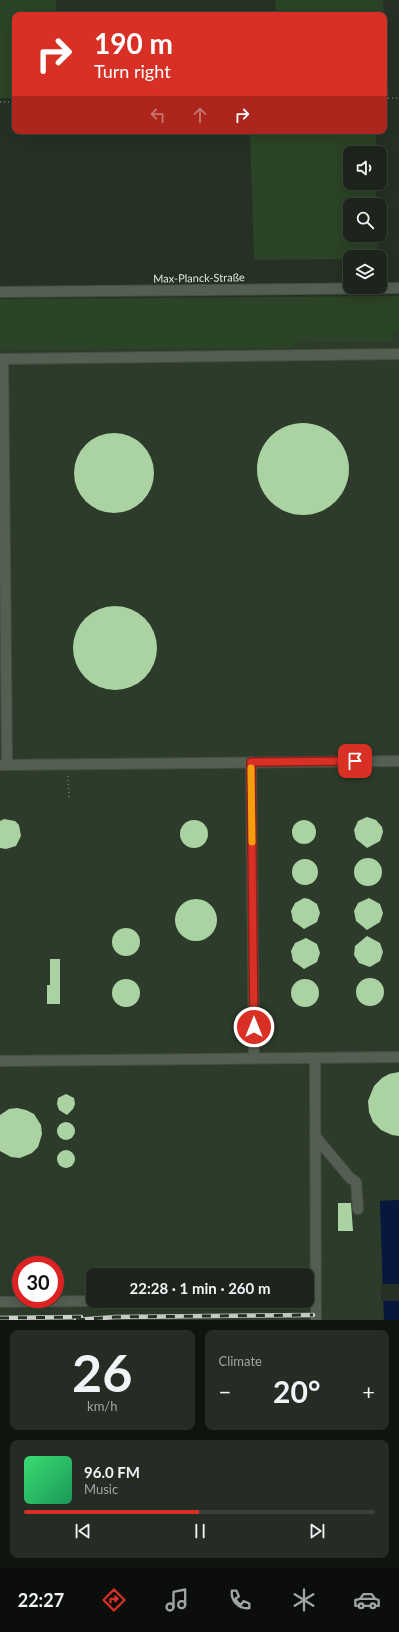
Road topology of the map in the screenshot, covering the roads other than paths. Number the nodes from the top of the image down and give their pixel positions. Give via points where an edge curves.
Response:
1 (399, 288) edge
2 (0, 292) edge
3 (399, 354) edge
4 (2, 359) edge
5 (399, 761) edge
6 (251, 762) junction
7 (4, 765) edge
8 (399, 1057) edge
9 (254, 1058) junction
10 (315, 1058) junction
11 (0, 1061) edge
12 (315, 1136) junction
13 (358, 1209) dead end
14 (312, 1268) edge
15 (86, 1301) edge
16 (0, 1302) edge
17 (313, 1308) edge
18 (316, 1320) edge

1 - 2 street, Max-Planck-Straße
3 - 4 street
4 - 7 street
5 - 6 street
6 - 7 street
6 - 9 street
8 - 10 street
9 - 10 street
9 - 11 street
10 - 12 street
12 - 13 street via 356,1182
12 - 14 street
15 - 16 street
17 - 18 street

